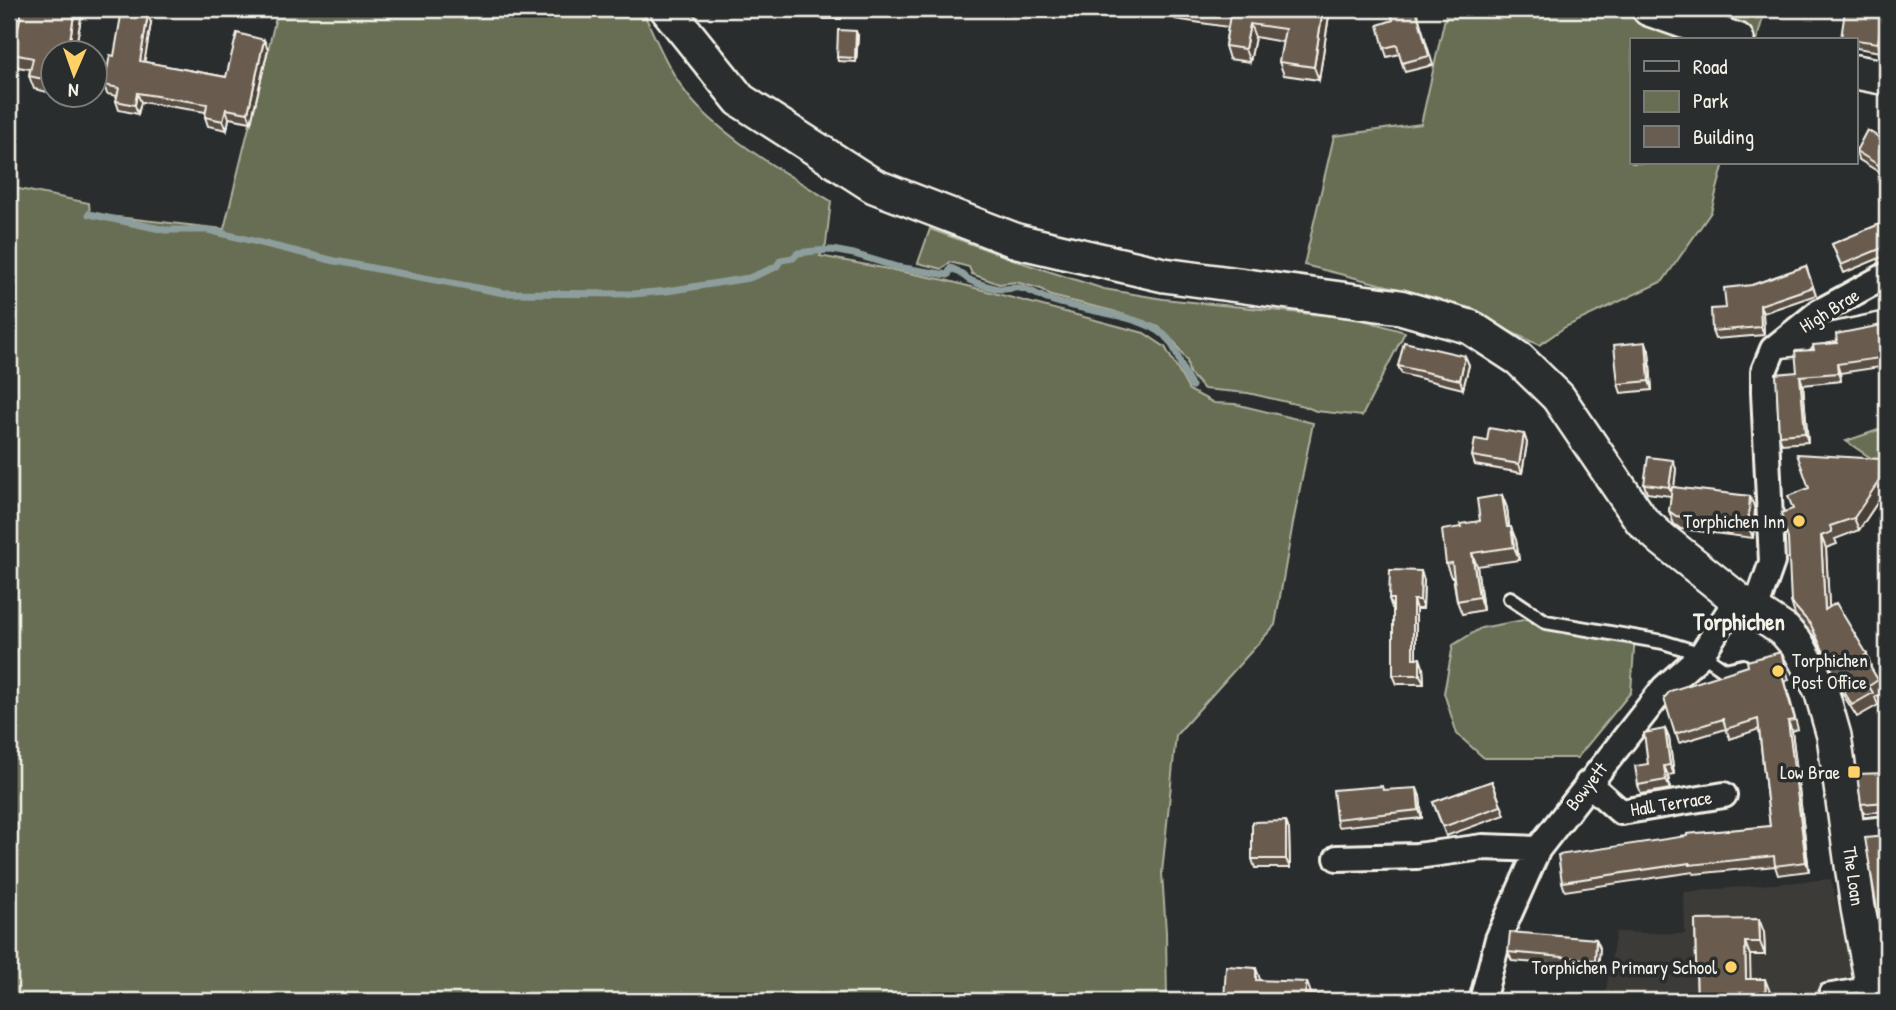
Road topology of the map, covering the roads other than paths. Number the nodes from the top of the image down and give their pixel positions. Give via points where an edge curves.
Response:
1 (667, 9) edge
2 (1649, 9) edge
3 (1731, 38) edge
4 (1857, 72) edge
5 (1887, 78) edge
6 (1887, 275) edge
7 (1887, 321) edge
8 (1773, 349) junction
9 (1510, 598) dead end
10 (1744, 604) junction
11 (1702, 654) junction
12 (1743, 666) edge
13 (1588, 783) junction
14 (1724, 795) dead end
15 (1887, 829) edge
16 (1848, 833) junction
17 (1538, 849) junction
18 (1337, 858) dead end
19 (1826, 991) dead end
20 (1875, 992) edge
21 (1482, 1001) edge

1 - 10 main road, The Loan via 740,100 874,186 1017,241 1164,275 1400,307 1470,327 1519,359 1558,397 1642,521
2 - 3 main road
4 - 5 main road
6 - 8 street, High Brae via 1819,312
7 - 8 street
8 - 10 street via 1764,371 1772,562 1760,596
9 - 11 lane via 1546,622 1663,642
10 - 11 street, Bowyett
10 - 16 main road, The Loan via 1785,631 1821,690 1834,736
11 - 12 lane via 1726,670
11 - 13 street, Bowyett via 1664,688
13 - 14 street, Hall Terrace via 1621,811
13 - 17 street, Bowyett
15 - 16 street
16 - 20 main road, The Loan
17 - 18 street
17 - 21 street, Bowyett via 1498,939
19 - 20 lane

